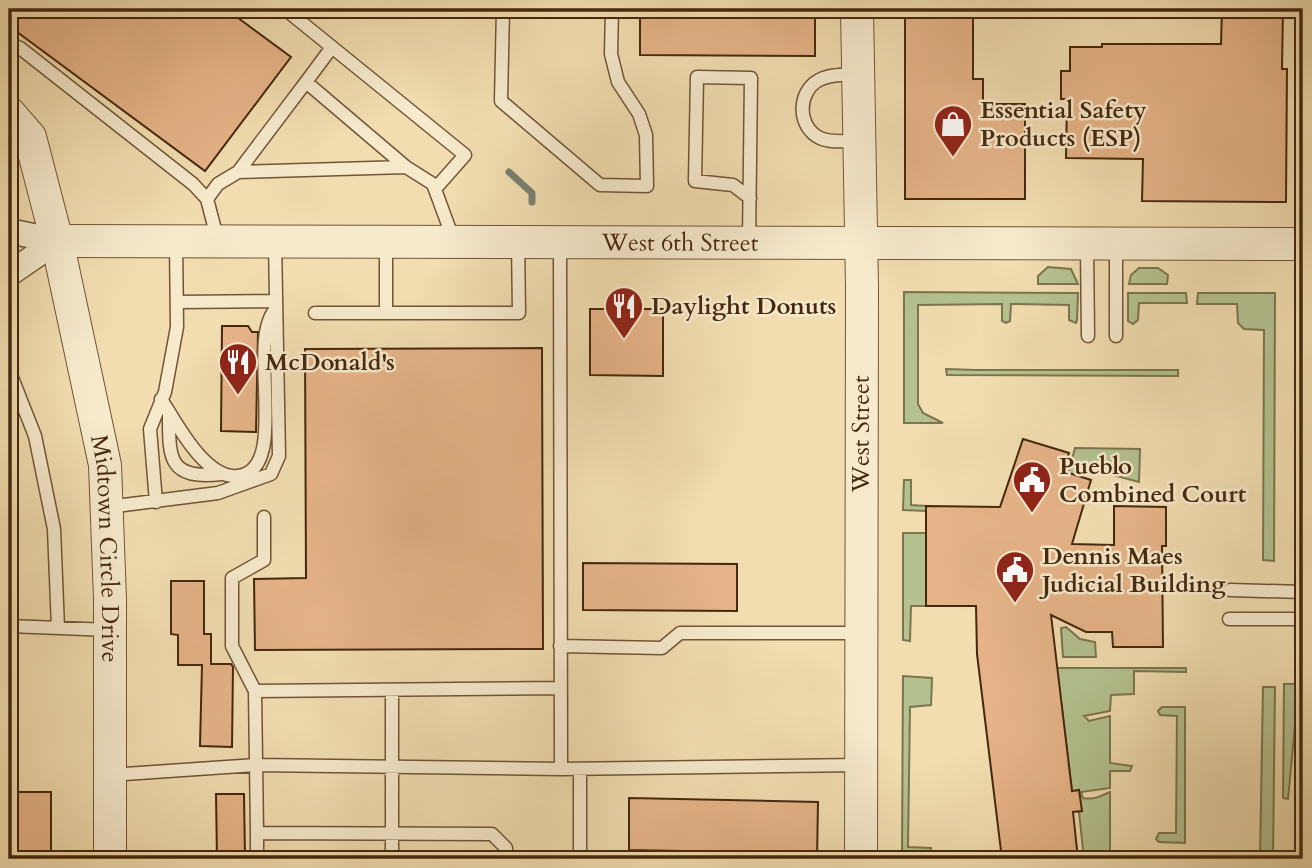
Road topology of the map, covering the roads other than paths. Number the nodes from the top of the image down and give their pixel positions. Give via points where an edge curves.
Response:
1 (285, 9) edge
2 (503, 9) edge
3 (612, 9) edge
4 (857, 9) edge
5 (9, 43) edge
6 (332, 47) junction
7 (858, 74) junction
8 (306, 82) junction
9 (9, 113) edge
10 (859, 141) junction
11 (406, 167) junction
12 (238, 172) junction
13 (435, 190) junction
14 (750, 198) junction
15 (206, 199) junction
16 (9, 231) edge
17 (57, 241) junction
18 (176, 241) junction
19 (218, 241) junction
20 (275, 241) junction
21 (386, 241) junction
22 (454, 241) junction
23 (519, 241) junction
24 (560, 241) junction
25 (749, 241) junction
26 (860, 241) junction
27 (1102, 242) junction
28 (1303, 244) edge
29 (9, 274) edge
30 (177, 302) junction
31 (275, 305) junction
32 (315, 313) dead end
33 (386, 313) junction
34 (1088, 336) dead end
35 (1116, 336) dead end
36 (9, 370) edge
37 (161, 399) junction
38 (169, 412) junction
39 (221, 474) junction
40 (156, 502) junction
41 (107, 507) junction
42 (264, 517) dead end
43 (1230, 590) dead end
44 (1303, 592) edge
45 (1303, 619) edge
46 (1229, 620) dead end
47 (9, 626) edge
48 (58, 628) junction
49 (110, 630) junction
50 (860, 633) junction
51 (560, 646) junction
52 (561, 688) junction
53 (392, 690) junction
54 (255, 691) junction
55 (256, 765) junction
56 (860, 765) junction
57 (393, 768) junction
58 (561, 769) junction
59 (580, 769) junction
60 (109, 775) junction
61 (257, 833) junction
62 (392, 835) junction
63 (110, 859) edge
64 (257, 859) edge
65 (392, 859) edge
66 (506, 859) edge
67 (580, 859) edge
68 (860, 859) edge

1 - 6 lane
2 - 3 lane via 501,101 600,185 647,186 646,135 639,114 618,82 611,54
4 - 7 street, West Street
5 - 15 lane via 193,184
6 - 8 lane
6 - 13 lane via 465,155
7 - 10 street, West Street
7 - 10 lane via 831,76 810,88 804,97 804,118 817,137
8 - 11 lane
8 - 12 lane
9 - 17 street, Midtown Circle Drive via 30,137
10 - 26 street, West Street
11 - 12 lane
11 - 13 lane
12 - 15 lane via 218,184
13 - 22 lane
14 - 14 lane via 751,78 696,77 695,181 733,185
14 - 25 lane
15 - 19 lane
16 - 17 street
17 - 18 street, West 6th Street
17 - 29 street
17 - 41 street, Midtown Circle Drive via 105,465
18 - 19 street, West 6th Street
18 - 30 lane
19 - 20 street, West 6th Street
20 - 21 street, West 6th Street
20 - 31 lane
21 - 22 street, West 6th Street
21 - 33 lane
22 - 23 street, West 6th Street
23 - 24 street, West 6th Street
23 - 33 lane via 519,313
24 - 25 street, West 6th Street
24 - 51 lane
25 - 26 street, West 6th Street
26 - 27 street, West 6th Street
26 - 50 street, West Street
27 - 28 street, West 6th Street
27 - 34 lane
27 - 35 lane
30 - 31 lane
30 - 37 lane via 177,327
31 - 39 lane via 264,329 265,440 261,459 250,472 236,477
31 - 40 lane via 279,456 271,474 218,494
32 - 33 lane
36 - 48 lane via 35,436 54,529
37 - 38 lane
37 - 40 lane via 150,429
38 - 39 lane via 198,453
38 - 39 lane via 173,464 187,473
40 - 41 lane
41 - 49 street, Midtown Circle Drive
42 - 54 lane via 264,560 232,578 232,646
43 - 44 lane
45 - 46 lane
47 - 48 lane
48 - 49 lane
49 - 60 street, Midtown Circle Drive
50 - 51 lane via 691,632 680,633 662,648
50 - 56 street, West Street
51 - 52 lane
52 - 53 lane
52 - 58 lane
53 - 54 lane
53 - 57 lane
54 - 55 lane
55 - 57 lane
55 - 60 lane
55 - 61 lane
56 - 59 lane
56 - 68 street, West Street
57 - 58 lane
57 - 62 lane
58 - 59 lane
59 - 67 lane
60 - 63 street, Midtown Circle Drive
61 - 62 lane
61 - 64 lane
62 - 65 lane
62 - 66 lane via 492,834 506,848

